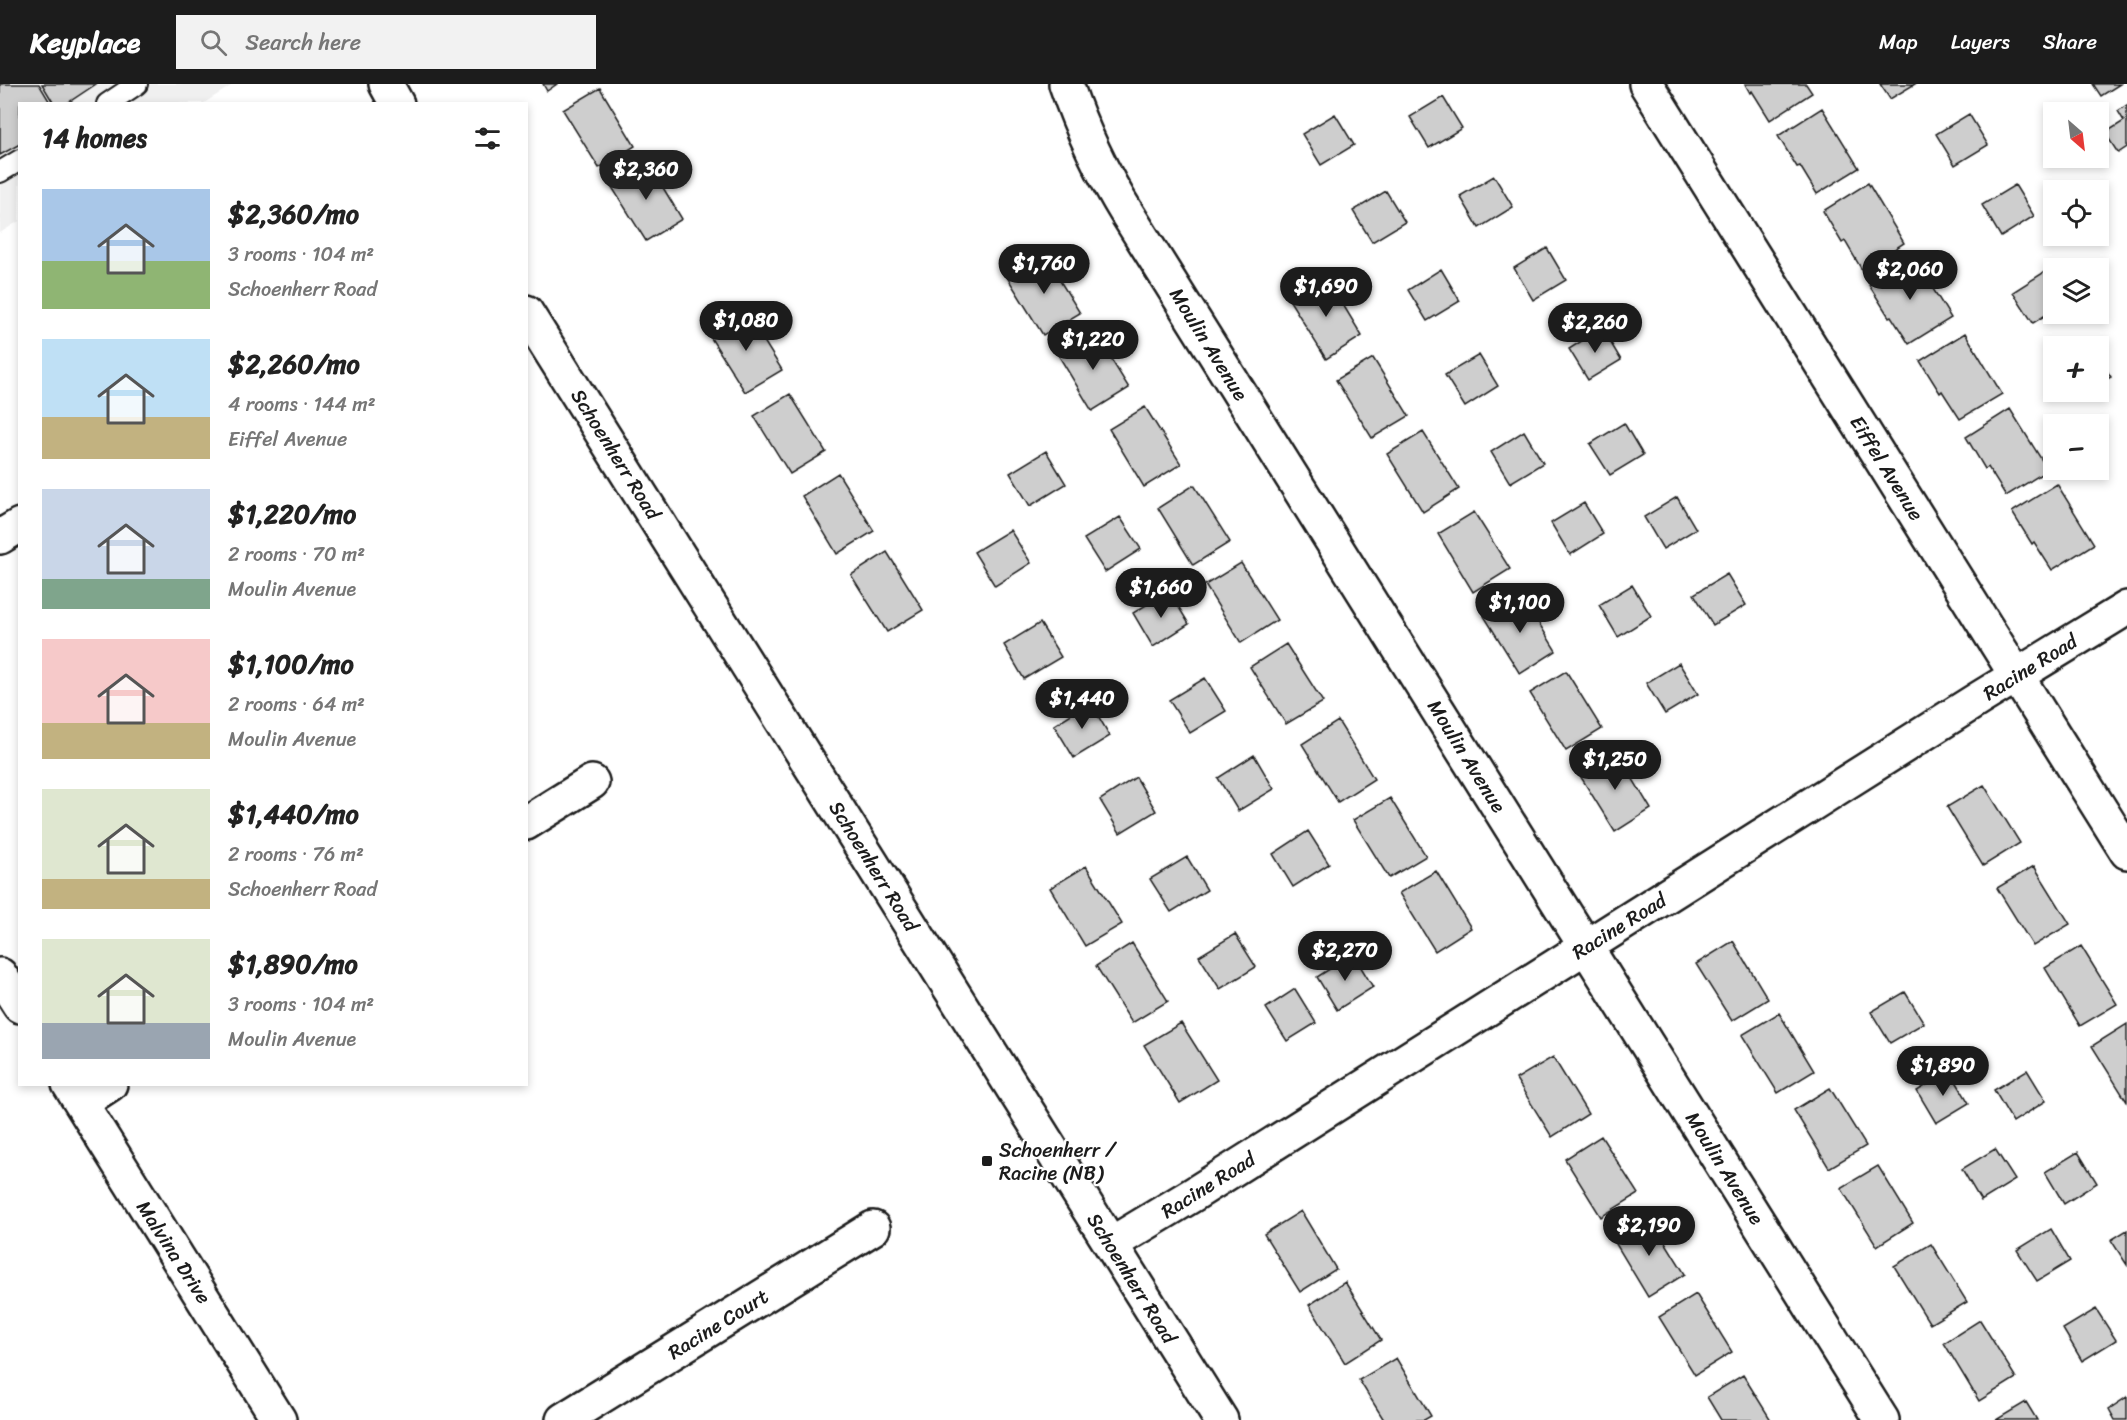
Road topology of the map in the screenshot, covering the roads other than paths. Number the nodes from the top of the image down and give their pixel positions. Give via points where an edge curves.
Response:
1 (137, 84) edge
2 (386, 84) edge
3 (1066, 84) edge
4 (1646, 84) edge
5 (110, 102) edge
6 (397, 102) edge
7 (18, 161) edge
8 (0, 172) edge
9 (528, 315) edge
10 (18, 526) edge
11 (0, 537) edge
12 (2127, 608) edge
13 (2017, 676) junction
14 (592, 782) dead end
15 (528, 822) edge
16 (2127, 852) edge
17 (1586, 947) junction
18 (0, 975) edge
19 (18, 1003) edge
20 (103, 1086) edge
21 (75, 1094) edge
22 (873, 1228) dead end
23 (1111, 1244) junction
24 (279, 1420) edge
25 (563, 1420) edge
26 (1221, 1420) edge
27 (1882, 1420) edge

1 - 5 lane
2 - 6 street
3 - 17 street, Moulin Avenue via 1104,176
4 - 13 street, Eiffel Avenue
7 - 8 lane
9 - 23 street, Schoenherr Road
10 - 11 street
12 - 13 street, Racine Road
13 - 16 street, Eiffel Avenue
13 - 17 street, Racine Road
14 - 15 street
17 - 23 street, Racine Road
17 - 27 street, Moulin Avenue
18 - 19 street
20 - 21 street
21 - 24 street, Malvina Drive
22 - 25 street, Racine Court
23 - 26 street, Schoenherr Road

